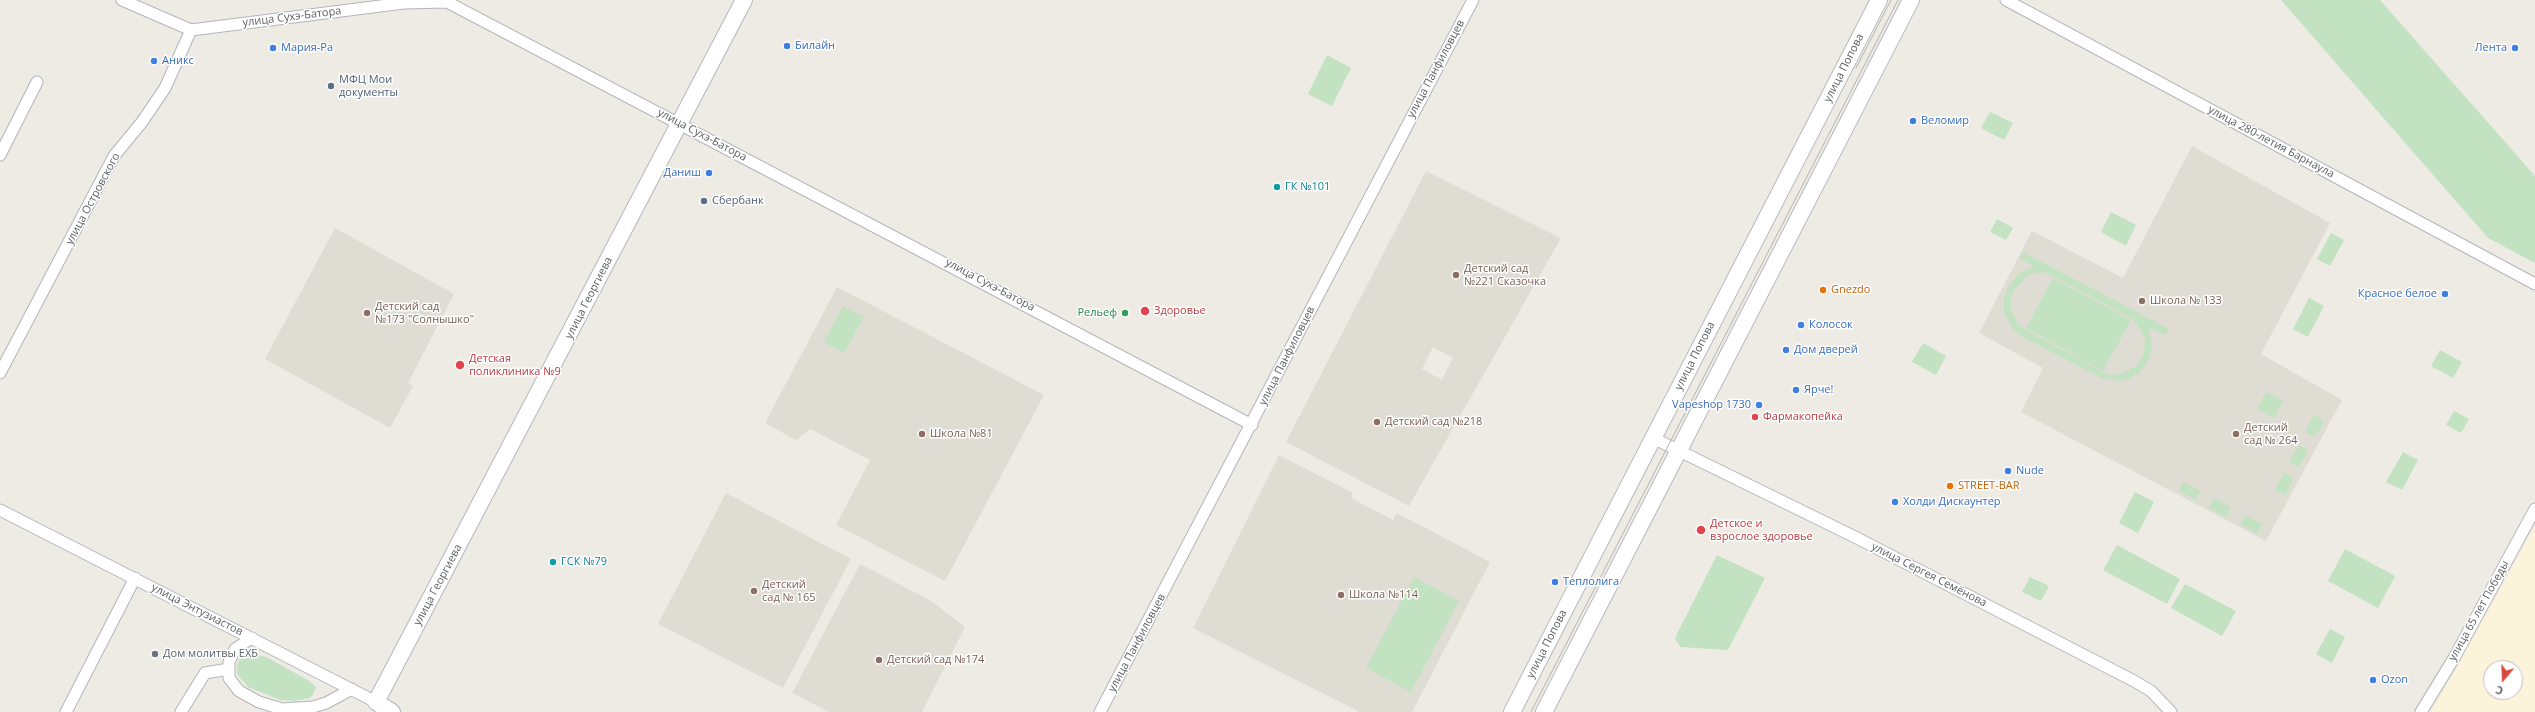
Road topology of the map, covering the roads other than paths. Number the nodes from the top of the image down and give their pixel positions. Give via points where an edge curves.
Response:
1 (122, 0) edge
2 (744, 0) edge
3 (1473, 0) edge
4 (1879, 0) edge
5 (1911, 0) edge
6 (2006, 0) edge
7 (191, 30) junction
8 (37, 82) dead end
9 (680, 124) junction
10 (0, 155) edge
11 (2535, 284) edge
12 (0, 373) edge
13 (1252, 425) junction
14 (1653, 438) junction
15 (1678, 451) junction
16 (2535, 509) edge
17 (0, 510) edge
18 (135, 578) junction
19 (252, 638) junction
20 (229, 669) junction
21 (352, 689) junction
22 (376, 702) junction
23 (282, 711) edge
24 (66, 712) edge
25 (181, 712) edge
26 (392, 712) edge
27 (1100, 712) edge
28 (1512, 712) edge
29 (1544, 712) edge
30 (2171, 712) edge
31 (2421, 712) edge

1 - 7 street
2 - 9 main road, улица Георгиева
3 - 13 street, улица Панфиловцев
4 - 14 main road, улица Попова
5 - 15 main road
6 - 11 street, улица 280-летия Барнаула
7 - 9 street, улица Сухэ-Батора via 404,3 447,2
7 - 12 street, улица Островского via 165,88 114,156
8 - 10 street
9 - 13 street, улица Сухэ-Батора
9 - 22 main road, улица Георгиева
13 - 27 street, улица Панфиловцев
14 - 15 street, улица Сергея Семёнова
14 - 28 main road, улица Попова
15 - 29 main road
15 - 30 street, улица Сергея Семёнова via 1855,537 2134,681 2151,691
16 - 31 street, улица 65 лет Победы via 2454,658
17 - 18 street, улица Энтузиастов
18 - 19 street, улица Энтузиастов
18 - 24 street
19 - 20 street via 235,649 229,662
19 - 21 street, улица Энтузиастов
20 - 23 street via 229,678 239,691
20 - 25 street via 205,673
21 - 22 street, улица Энтузиастов
21 - 23 street via 313,707
22 - 26 main road, улица Энтузиастов

